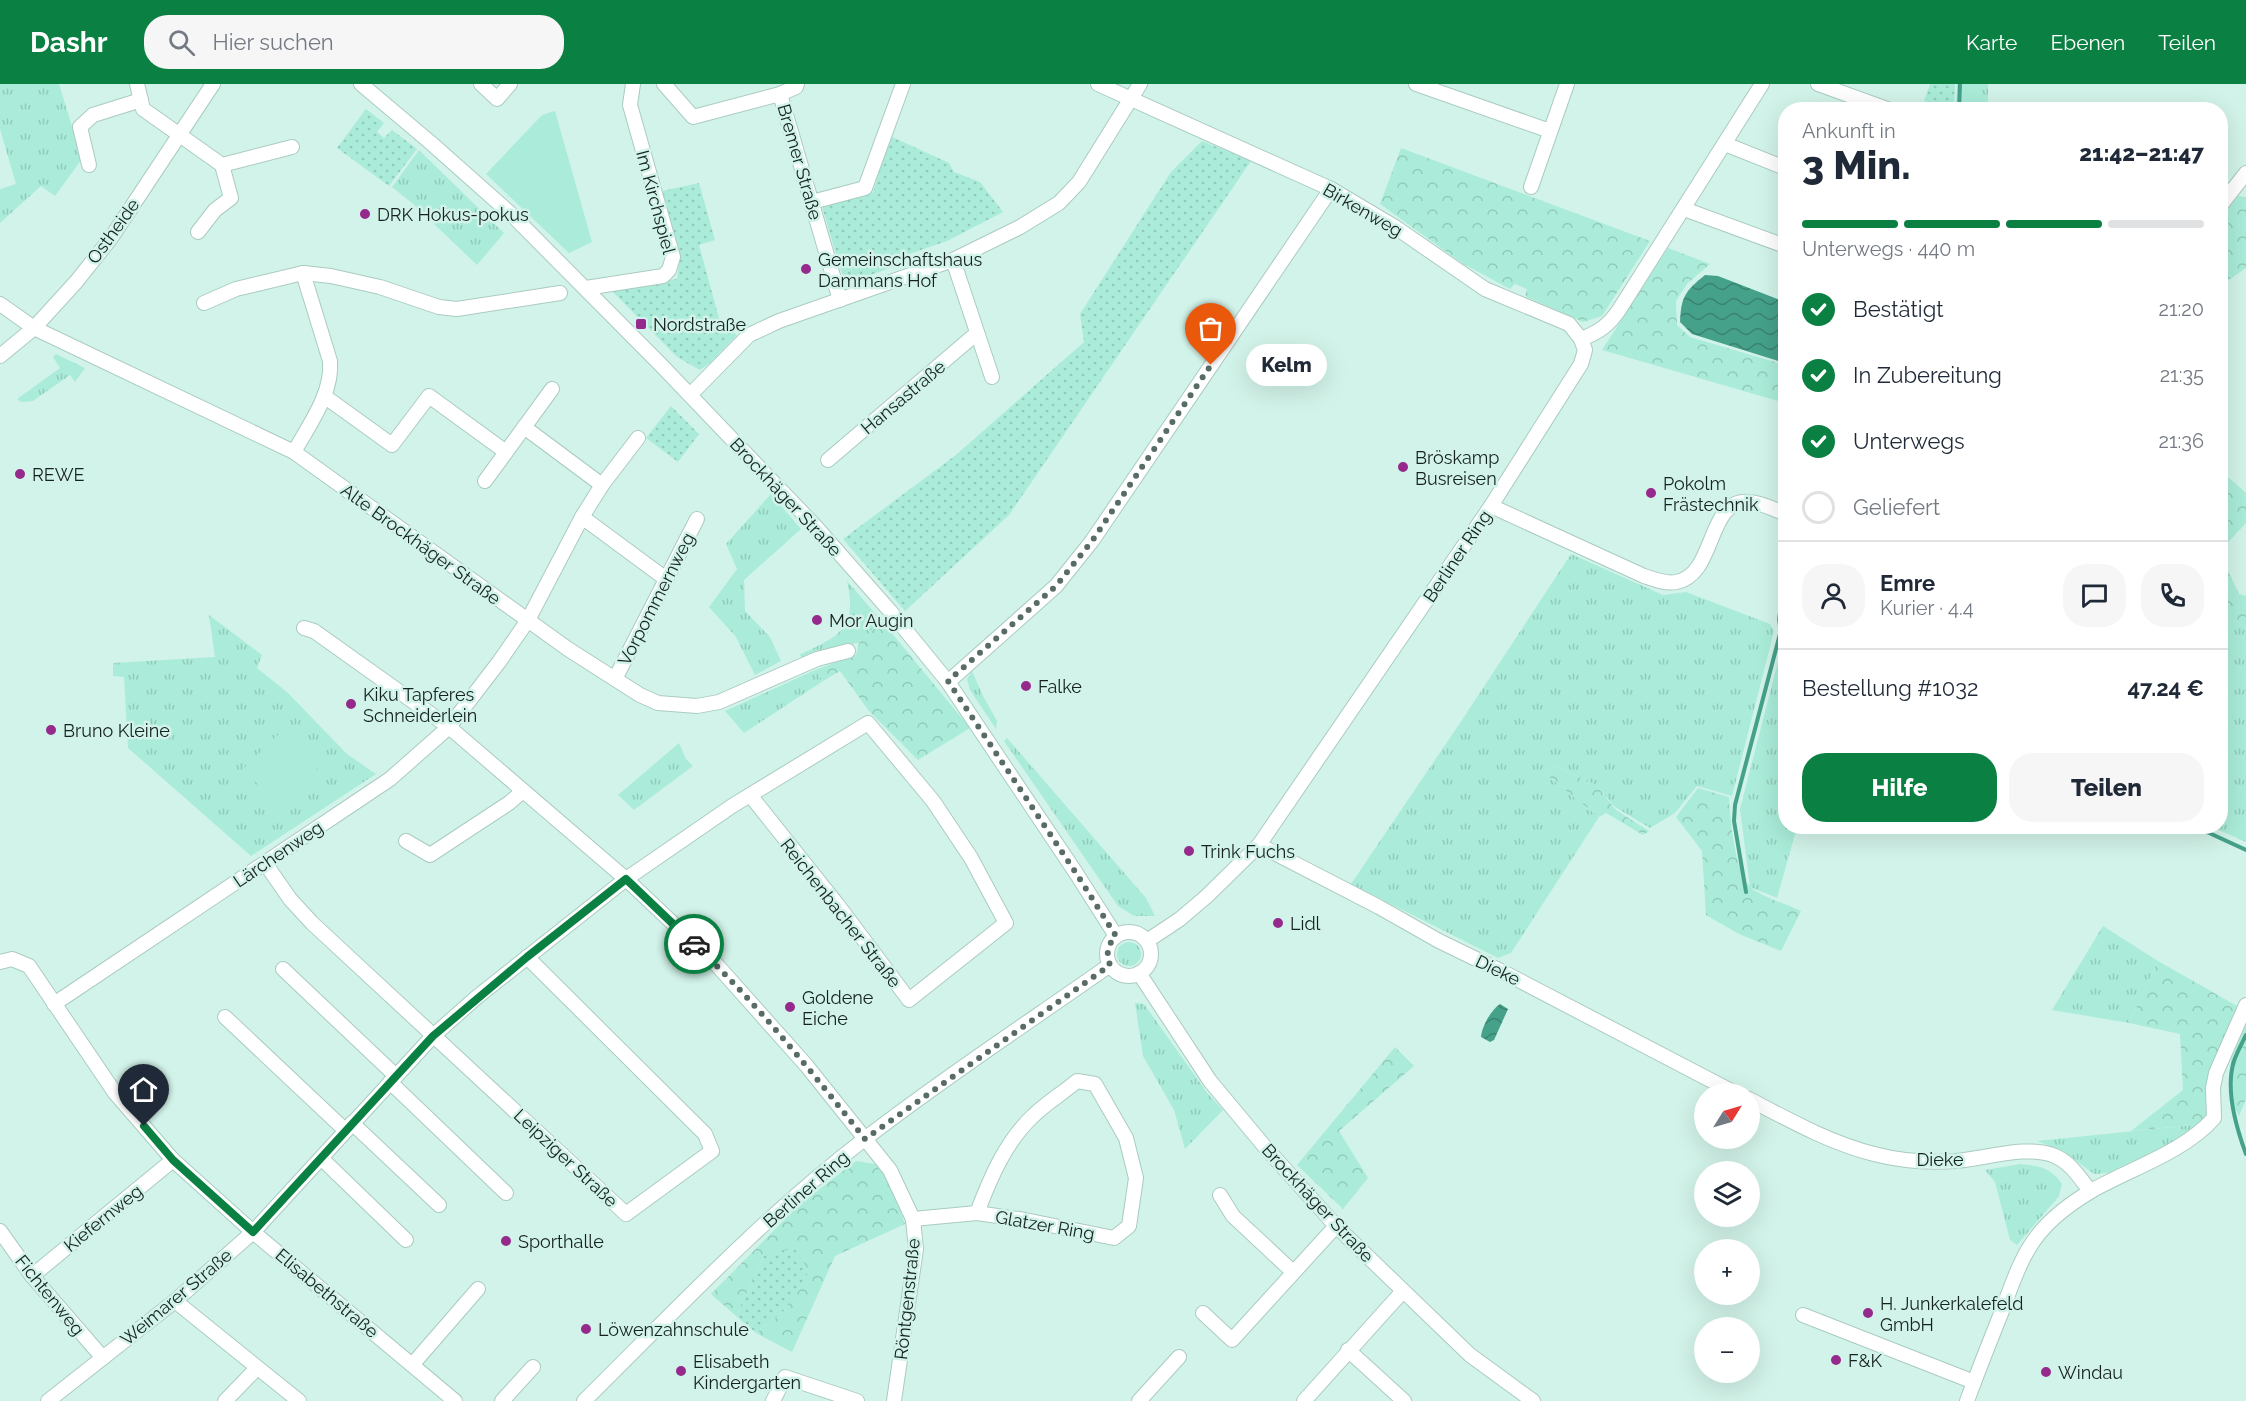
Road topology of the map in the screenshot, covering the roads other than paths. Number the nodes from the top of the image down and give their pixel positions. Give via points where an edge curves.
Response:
1 (136, 84) edge
2 (354, 84) edge
3 (361, 84) edge
4 (481, 84) edge
5 (510, 84) edge
6 (633, 84) edge
7 (664, 84) edge
8 (797, 84) edge
9 (903, 84) edge
10 (1098, 84) edge
11 (1140, 84) edge
12 (1416, 84) edge
13 (1567, 84) edge
14 (1762, 84) edge
15 (1818, 84) edge
16 (212, 86) edge
17 (780, 94) junction
18 (1132, 99) junction
19 (141, 100) junction
20 (1868, 102) edge
21 (393, 111) junction
22 (1550, 131) junction
23 (180, 134) junction
24 (1725, 144) junction
25 (292, 147) dead end
26 (89, 165) dead end
27 (222, 165) junction
28 (1778, 165) edge
29 (2246, 172) edge
30 (1531, 187) dead end
31 (1331, 189) junction
32 (2228, 196) edge
33 (812, 202) junction
34 (1684, 209) junction
35 (198, 232) dead end
36 (1778, 243) edge
37 (953, 260) junction
38 (303, 273) junction
39 (586, 288) junction
40 (560, 293) dead end
41 (840, 300) junction
42 (0, 303) edge
43 (204, 303) dead end
44 (34, 328) junction
45 (977, 333) junction
46 (1581, 339) junction
47 (0, 356) edge
48 (992, 377) dead end
49 (552, 389) dead end
50 (690, 395) junction
51 (324, 396) junction
52 (524, 427) junction
53 (638, 438) dead end
54 (294, 452) junction
55 (506, 452) junction
56 (828, 460) dead end
57 (485, 481) dead end
58 (602, 485) junction
59 (1491, 506) junction
60 (1778, 511) edge
61 (582, 517) junction
62 (697, 519) dead end
63 (666, 579) junction
64 (528, 620) junction
65 (304, 628) dead end
66 (848, 651) dead end
67 (615, 679) junction
68 (948, 681) junction
69 (449, 727) junction
70 (523, 791) junction
71 (750, 795) junction
72 (406, 841) dead end
73 (1259, 845) junction
74 (265, 863) junction
75 (626, 879) junction
76 (1116, 936) junction
77 (1147, 941) junction
78 (527, 957) junction
79 (0, 962) edge
80 (1110, 965) junction
81 (283, 969) dead end
82 (1139, 973) junction
83 (54, 1004) junction
84 (2246, 1005) edge
85 (225, 1017) dead end
86 (433, 1036) junction
87 (393, 1079) junction
88 (1716, 1083) edge
89 (1760, 1105) edge
90 (349, 1126) junction
91 (865, 1139) junction
92 (321, 1158) junction
93 (173, 1160) junction
94 (2090, 1191) junction
95 (506, 1193) dead end
96 (1220, 1195) dead end
97 (439, 1204) dead end
98 (977, 1213) junction
99 (914, 1219) junction
100 (1336, 1226) junction
101 (0, 1231) edge
102 (253, 1232) junction
103 (406, 1240) dead end
104 (1293, 1272) junction
105 (32, 1276) junction
106 (478, 1289) dead end
107 (1403, 1291) junction
108 (175, 1300) junction
109 (1203, 1313) dead end
110 (1803, 1315) dead end
111 (1348, 1350) junction
112 (1179, 1357) dead end
113 (103, 1358) junction
114 (412, 1365) junction
115 (533, 1366) dead end
116 (257, 1368) junction
117 (1974, 1382) junction
118 (48, 1401) edge
119 (225, 1401) edge
120 (299, 1401) edge
121 (455, 1401) edge
122 (502, 1401) edge
123 (584, 1401) edge
124 (773, 1401) edge
125 (857, 1401) edge
126 (894, 1401) edge
127 (1139, 1401) edge
128 (1304, 1401) edge
129 (1404, 1401) edge
130 (1533, 1401) edge
131 (1967, 1401) edge

1 - 19 street
2 - 21 street, Brockhäger Straße
3 - 21 street, Brockhäger Straße
4 - 5 street via 497,99
6 - 39 street, Im Kirchspiel via 630,105 673,257 663,276
7 - 17 street, Bremer Straße via 693,117
8 - 17 street, Bremer Straße
9 - 33 street via 866,188
10 - 18 street, Birkenweg
11 - 18 street
12 - 22 street
13 - 22 street
14 - 24 street
15 - 20 street
16 - 23 street, Ostheide
17 - 33 street, Bremer Straße
18 - 31 street, Birkenweg
18 - 37 street via 1079,183 1059,202 1020,227
19 - 23 street via 143,109
19 - 26 street via 93,115 80,127
21 - 39 street, Brockhäger Straße via 512,215
22 - 30 street
23 - 27 street
23 - 44 street, Ostheide via 111,238
24 - 28 street
24 - 34 street
25 - 27 street
27 - 35 street via 231,198 215,210
29 - 32 street
31 - 46 street, Birkenweg via 1395,227 1485,290 1569,324
31 - 68 street via 1092,541 1056,586
33 - 41 street, Bremer Straße
34 - 36 street
34 - 46 street via 1608,325
37 - 41 street
37 - 45 street
38 - 40 street via 380,286 439,307 457,309
38 - 43 street via 236,289
38 - 51 street via 330,361 332,374
39 - 50 street, Brockhäger Straße
41 - 50 street via 748,335
42 - 44 street, Alte Brockhäger Straße
44 - 47 street, Ostheide
44 - 54 street, Alte Brockhäger Straße
45 - 48 street
45 - 56 street, Hansastraße
46 - 59 street, Berliner Ring via 1585,350 1581,364
49 - 52 street
50 - 68 street, Brockhäger Straße via 787,495
51 - 54 street
51 - 55 street via 392,446 429,396
52 - 55 street
52 - 58 street
53 - 58 street, Lärchenweg
54 - 64 street, Alte Brockhäger Straße
55 - 57 street
58 - 61 street, Lärchenweg
59 - 60 street via 1644,576 1674,582 1697,570 1722,515 1733,506 1747,501
59 - 73 street, Berliner Ring
61 - 63 street
61 - 64 street, Lärchenweg
62 - 63 street, Vorpommernweg
63 - 67 street, Vorpommernweg
64 - 67 street, Alte Brockhäger Straße
64 - 69 street, Lärchenweg
65 - 69 street, Röntgenstraße via 314,631
66 - 67 street, Alte Brockhäger Straße via 818,659 719,702 697,706 658,703
68 - 76 street, Brockhäger Straße
69 - 70 street, Röntgenstraße
69 - 74 street, Lärchenweg via 390,779
70 - 72 street via 430,855
70 - 75 street, Röntgenstraße
71 - 71 street, Reichenbacher Straße via 868,723 933,801 971,858 1006,923 909,1000
71 - 75 street, Reichenbacher Straße
73 - 77 street, Berliner Ring via 1207,896
73 - 88 street, Dieke
74 - 83 street, Lärchenweg
74 - 86 street, Leipziger Straße via 312,923
75 - 78 street, Reichenbacher Straße
75 - 91 street, Röntgenstraße via 716,964 806,1065
76 - 77 street via 1129,932
76 - 80 street via 1108,946
77 - 82 street via 1151,956
78 - 86 street, Reichenbacher Straße
78 - 86 street, Leipziger Straße via 705,1134 712,1151 626,1214
79 - 83 street via 12,959 28,966
80 - 82 street via 1120,974
80 - 91 street, Berliner Ring
81 - 87 street
82 - 100 street, Brockhäger Straße via 1210,1081
83 - 93 street, Elisabethstraße via 115,1093
84 - 94 street via 2216,1073 2214,1118 2204,1130
85 - 90 street
86 - 87 street, Weimarer Straße
87 - 90 street, Weimarer Straße
87 - 95 street
89 - 94 street, Dieke via 1838,1143 1875,1154 1917,1161 1956,1161 2026,1152 2055,1156 2068,1164
90 - 92 street, Weimarer Straße
90 - 97 street
91 - 99 street, Röntgenstraße via 890,1170
91 - 123 street, Berliner Ring via 763,1226
92 - 102 street, Weimarer Straße
92 - 103 street
93 - 102 street, Elisabethstraße
93 - 105 street, Kiefernweg
94 - 117 street via 2043,1229 2028,1249
96 - 104 street via 1233,1216
98 - 98 street, Glatzer Ring via 1114,1238 1129,1226 1134,1168 1126,1138 1095,1084 1077,1081 1032,1116 1005,1151
98 - 99 street, Glatzer Ring
99 - 126 street, Röntgenstraße via 916,1249
100 - 104 street
100 - 107 street, Brockhäger Straße
101 - 105 street, Fichtenweg
102 - 108 street, Weimarer Straße
102 - 114 street, Elisabethstraße
104 - 109 street via 1232,1340
105 - 113 street, Fichtenweg
106 - 114 street
107 - 111 street
107 - 130 street, Brockhäger Straße via 1470,1355
108 - 113 street, Weimarer Straße
108 - 116 street
110 - 117 street
111 - 128 street
111 - 129 street
112 - 127 street
113 - 118 street, Weimarer Straße
114 - 121 street, Elisabethstraße
115 - 122 street
116 - 119 street
116 - 120 street
117 - 131 street
124 - 125 street via 784,1377

